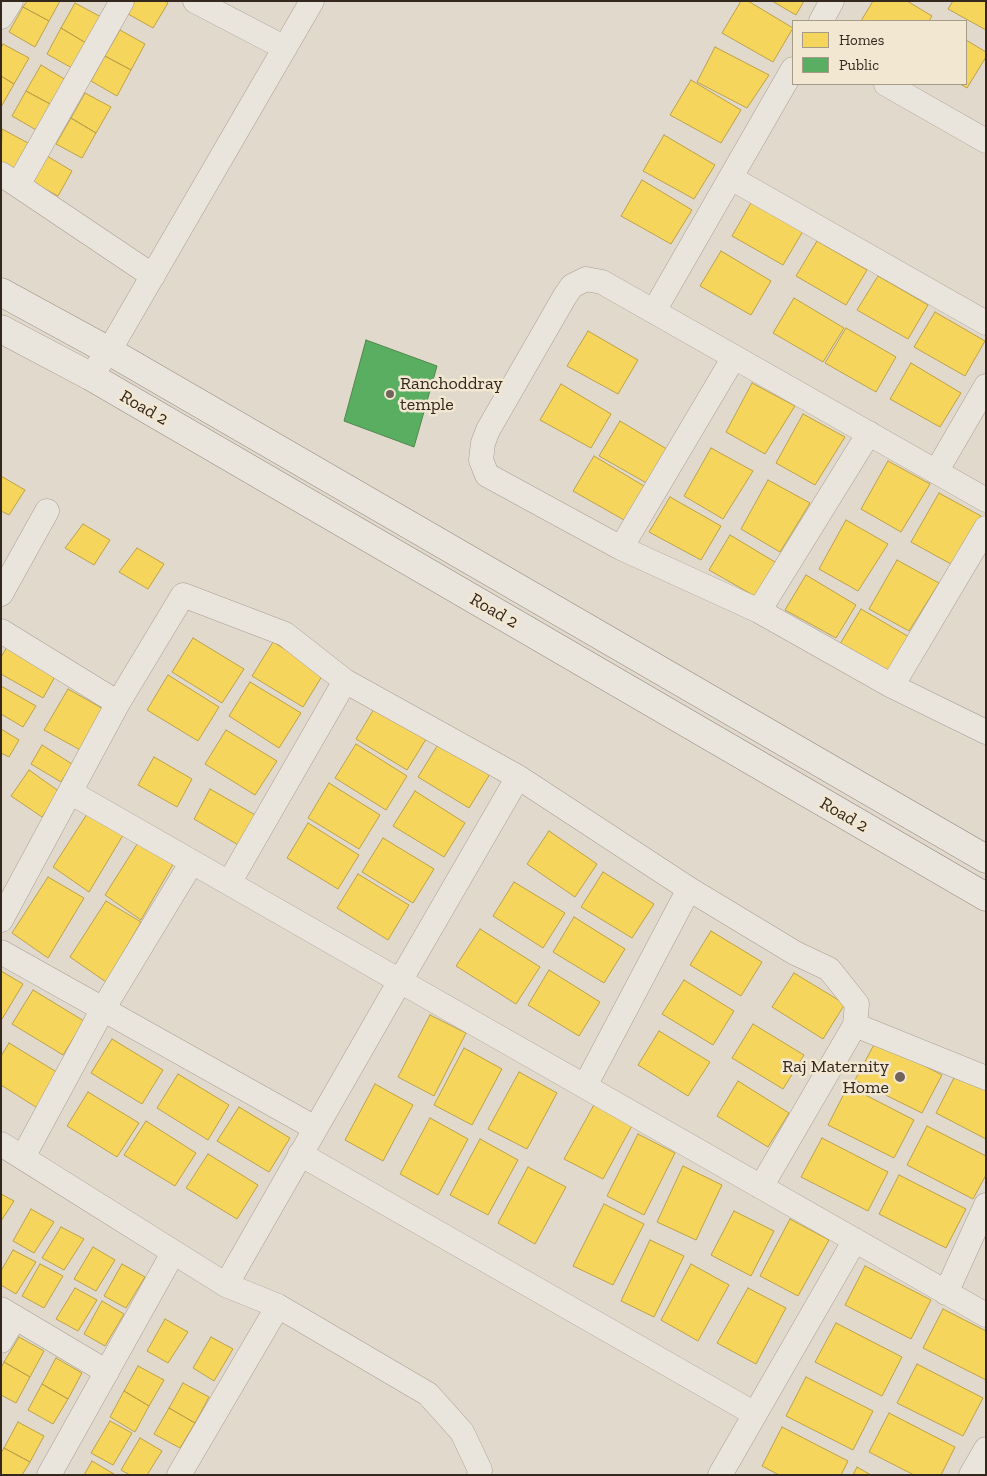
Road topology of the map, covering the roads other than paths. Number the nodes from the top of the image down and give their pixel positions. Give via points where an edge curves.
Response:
1 (11, 1) edge
2 (122, 1) edge
3 (195, 1) edge
4 (312, 1) edge
5 (832, 1) edge
6 (1, 18) edge
7 (822, 20) edge
8 (285, 48) junction
9 (792, 71) edge
10 (888, 85) edge
11 (986, 141) edge
12 (731, 178) junction
13 (10, 179) edge
14 (153, 276) junction
15 (1, 292) edge
16 (654, 311) junction
17 (986, 323) edge
18 (1, 329) edge
19 (109, 352) junction
20 (734, 357) junction
21 (90, 376) junction
22 (986, 386) edge
23 (869, 434) junction
24 (936, 472) junction
25 (986, 500) edge
26 (46, 511) dead end
27 (986, 528) edge
28 (621, 548) junction
29 (1, 594) edge
30 (759, 611) junction
31 (1, 631) edge
32 (345, 681) junction
33 (892, 686) junction
34 (118, 703) junction
35 (986, 732) edge
36 (518, 777) junction
37 (70, 792) junction
38 (986, 859) edge
39 (192, 862) junction
40 (229, 883) junction
41 (689, 889) junction
42 (986, 897) edge
43 (1, 920) edge
44 (1, 952) edge
45 (400, 981) junction
46 (102, 1009) junction
47 (855, 1025) junction
48 (986, 1078) edge
49 (585, 1086) junction
50 (315, 1128) junction
51 (1, 1144) edge
52 (300, 1154) junction
53 (23, 1157) junction
54 (761, 1187) junction
55 (986, 1205) edge
56 (855, 1240) junction
57 (173, 1253) junction
58 (226, 1284) junction
59 (946, 1293) junction
60 (278, 1306) junction
61 (8, 1313) edge
62 (986, 1315) edge
63 (1, 1341) edge
64 (107, 1372) junction
65 (755, 1414) junction
66 (986, 1449) edge
67 (50, 1475) edge
68 (179, 1475) edge
69 (479, 1475) edge
70 (720, 1475) edge
71 (971, 1475) edge

1 - 6 street
2 - 13 street
3 - 8 street
4 - 8 street
5 - 7 street
8 - 14 street
9 - 12 street
10 - 11 street
12 - 16 street
12 - 17 street
13 - 14 street
14 - 19 street
15 - 19 street, Road 2
16 - 20 street
16 - 28 street via 602,282 586,279 572,286 483,443 481,460 487,475
18 - 21 street, Road 2
19 - 21 street
19 - 38 street, Road 2
20 - 23 street
20 - 28 street
21 - 42 street, Road 2
22 - 24 street
23 - 24 street
23 - 30 street
24 - 25 street
26 - 29 street
27 - 33 street
28 - 30 street
30 - 33 street
31 - 34 street
32 - 34 street via 285,634 183,595
32 - 36 street
32 - 40 street
33 - 35 street
34 - 37 street
36 - 41 street
36 - 45 street
37 - 39 street
37 - 43 street
39 - 40 street
39 - 46 street
40 - 45 street
41 - 47 street via 795,953 830,969 857,1004
41 - 49 street
44 - 46 street
45 - 49 street
45 - 50 street
46 - 50 street
46 - 53 street
47 - 48 street
47 - 54 street
49 - 54 street
50 - 52 street
51 - 53 street
52 - 58 street
52 - 65 street
53 - 57 street
54 - 56 street
55 - 59 street
56 - 59 street
56 - 65 street
57 - 58 street
57 - 64 street
58 - 60 street
59 - 62 street
60 - 68 street
60 - 69 street via 428,1394 462,1432 480,1470
61 - 63 street
61 - 64 street
64 - 67 street
65 - 70 street
66 - 71 street

